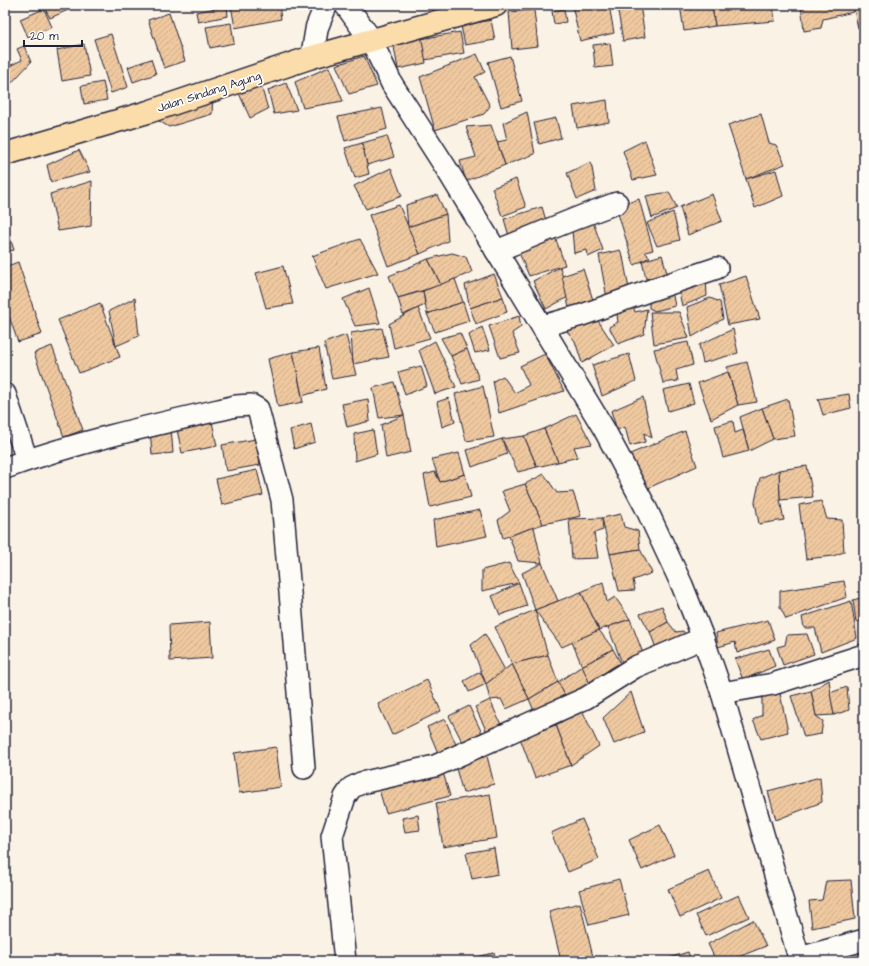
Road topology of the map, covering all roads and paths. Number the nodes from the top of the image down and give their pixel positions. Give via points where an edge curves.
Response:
1 (326, 5) edge
2 (346, 5) edge
3 (496, 5) edge
4 (371, 40) junction
5 (312, 57) junction
6 (5, 154) edge
7 (618, 203) dead end
8 (496, 251) junction
9 (717, 268) dead end
10 (543, 326) junction
11 (5, 394) edge
12 (27, 460) junction
13 (5, 468) edge
14 (703, 638) junction
15 (864, 655) edge
16 (722, 693) junction
17 (304, 768) dead end
18 (864, 940) edge
19 (800, 959) edge
20 (345, 961) edge

1 - 5 main road via 317,27
2 - 4 main road
3 - 4 main road, Jalan Sindang Agung
4 - 5 main road, Jalan Sindang Agung
4 - 8 street via 392,84
5 - 6 main road, Jalan Sindang Agung via 148,112
7 - 8 street via 582,215
8 - 10 street
9 - 10 street via 582,316
10 - 14 street via 604,429 645,506 682,585
11 - 12 street
12 - 13 street
12 - 17 street via 128,431 236,406 251,405 258,409 282,500
14 - 16 street
14 - 20 street via 635,667 586,698 436,766 360,783 351,788 345,797 332,836
15 - 16 street via 773,684
16 - 19 street
18 - 19 street

